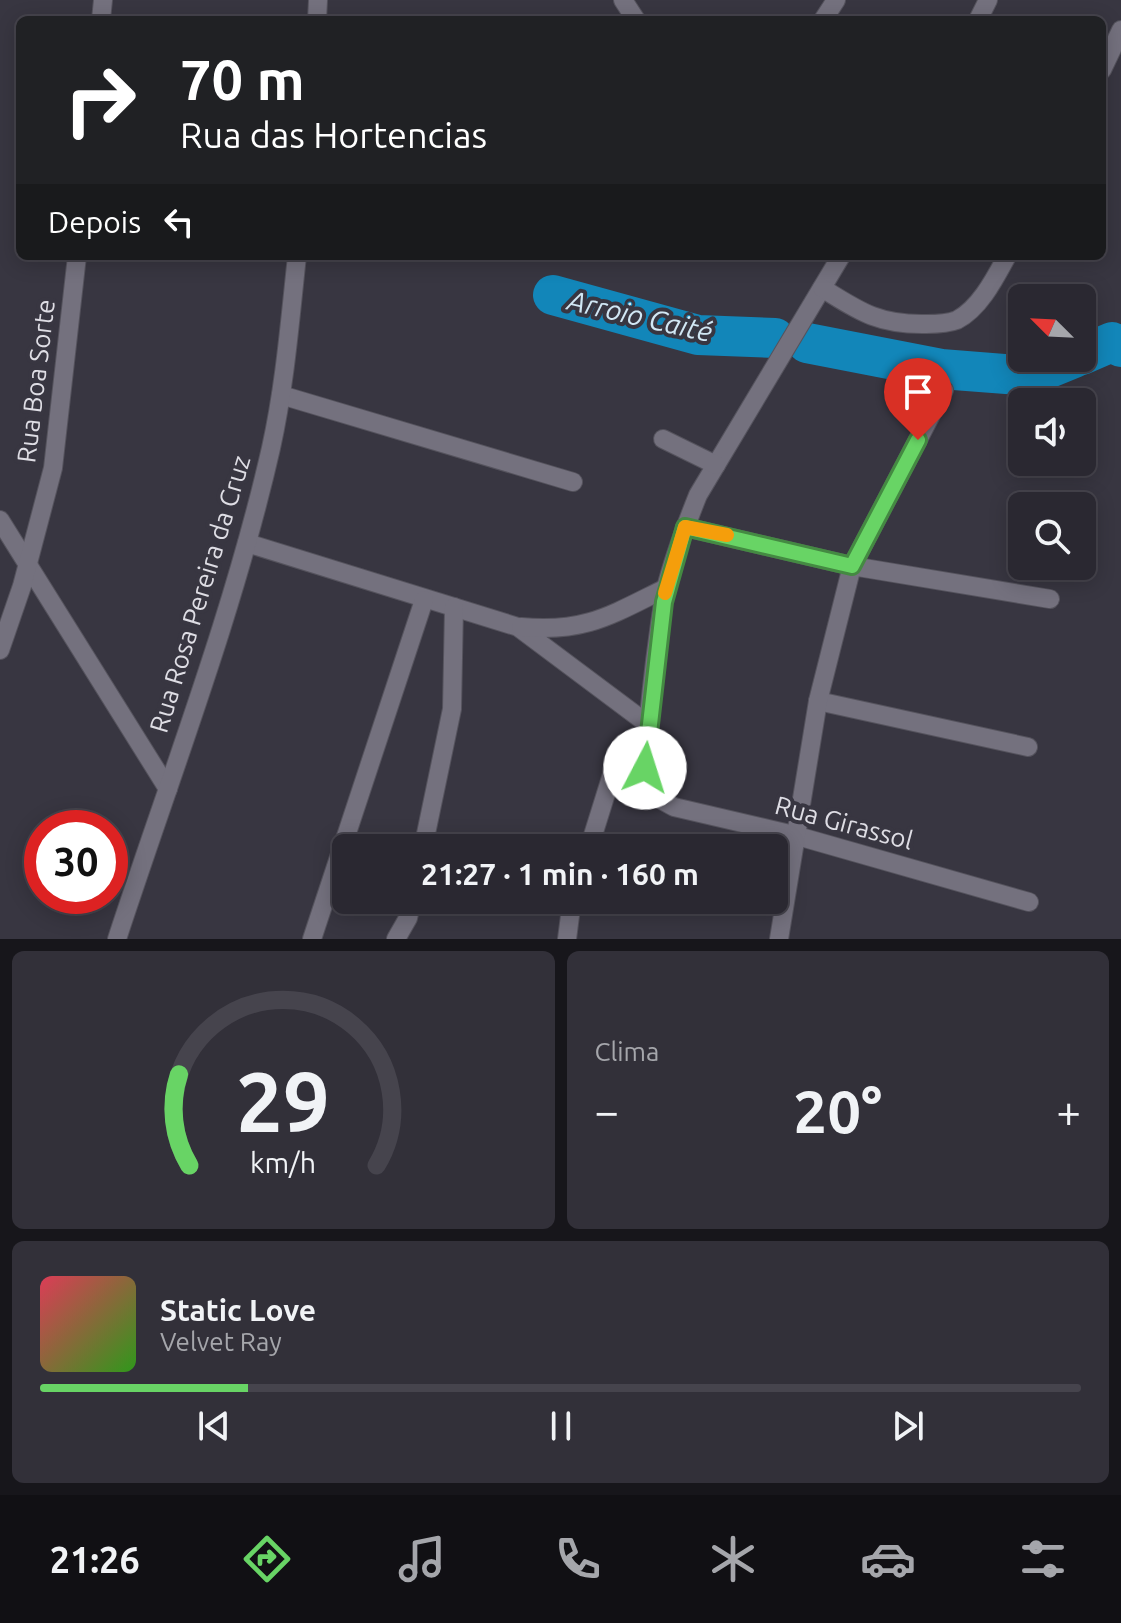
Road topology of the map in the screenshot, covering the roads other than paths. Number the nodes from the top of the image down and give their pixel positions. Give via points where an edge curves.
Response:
1 (1121, 30) edge
2 (1106, 62) edge
3 (77, 260) edge
4 (297, 260) edge
5 (833, 260) edge
6 (1004, 260) edge
7 (822, 288) junction
8 (944, 390) dead end
9 (281, 395) junction
10 (663, 439) dead end
11 (716, 465) junction
12 (573, 482) dead end
13 (0, 520) edge
14 (685, 527) junction
15 (247, 543) junction
16 (28, 564) junction
17 (852, 566) junction
18 (666, 588) junction
19 (1050, 599) dead end
20 (424, 600) junction
21 (454, 607) junction
22 (518, 627) junction
23 (0, 650) edge
24 (818, 701) junction
25 (649, 728) junction
26 (1028, 747) dead end
27 (168, 789) junction
28 (426, 834) edge
29 (593, 834) edge
30 (794, 835) junction
31 (1029, 902) dead end
32 (409, 914) edge
33 (570, 914) edge
34 (117, 939) edge
35 (312, 939) edge
36 (396, 939) edge
37 (567, 939) edge
38 (779, 939) edge

1 - 2 street
3 - 16 street, Rua Boa Sorte via 53,468
4 - 9 street, Rua Rosa Pereira da Cruz
5 - 7 street
6 - 7 street via 976,303 956,320 940,324 872,319
7 - 11 street
8 - 17 street
9 - 12 street
9 - 15 street, Rua Rosa Pereira da Cruz
10 - 11 street
11 - 14 street
13 - 16 street
14 - 17 street
14 - 18 street
15 - 20 street
15 - 27 street, Rua Rosa Pereira da Cruz
16 - 23 street, Rua Boa Sorte
16 - 27 street
17 - 19 street
17 - 24 street
18 - 22 street via 581,627
18 - 25 street
20 - 21 street
20 - 35 street
21 - 22 street
21 - 28 street via 452,709
22 - 25 street
24 - 26 street
24 - 30 street
25 - 29 street via 625,746
25 - 30 street, Rua Girassol via 649,788 674,807
27 - 34 street, Rua Rosa Pereira da Cruz
30 - 31 street, Rua Girassol
30 - 38 street
32 - 36 street
33 - 37 street

